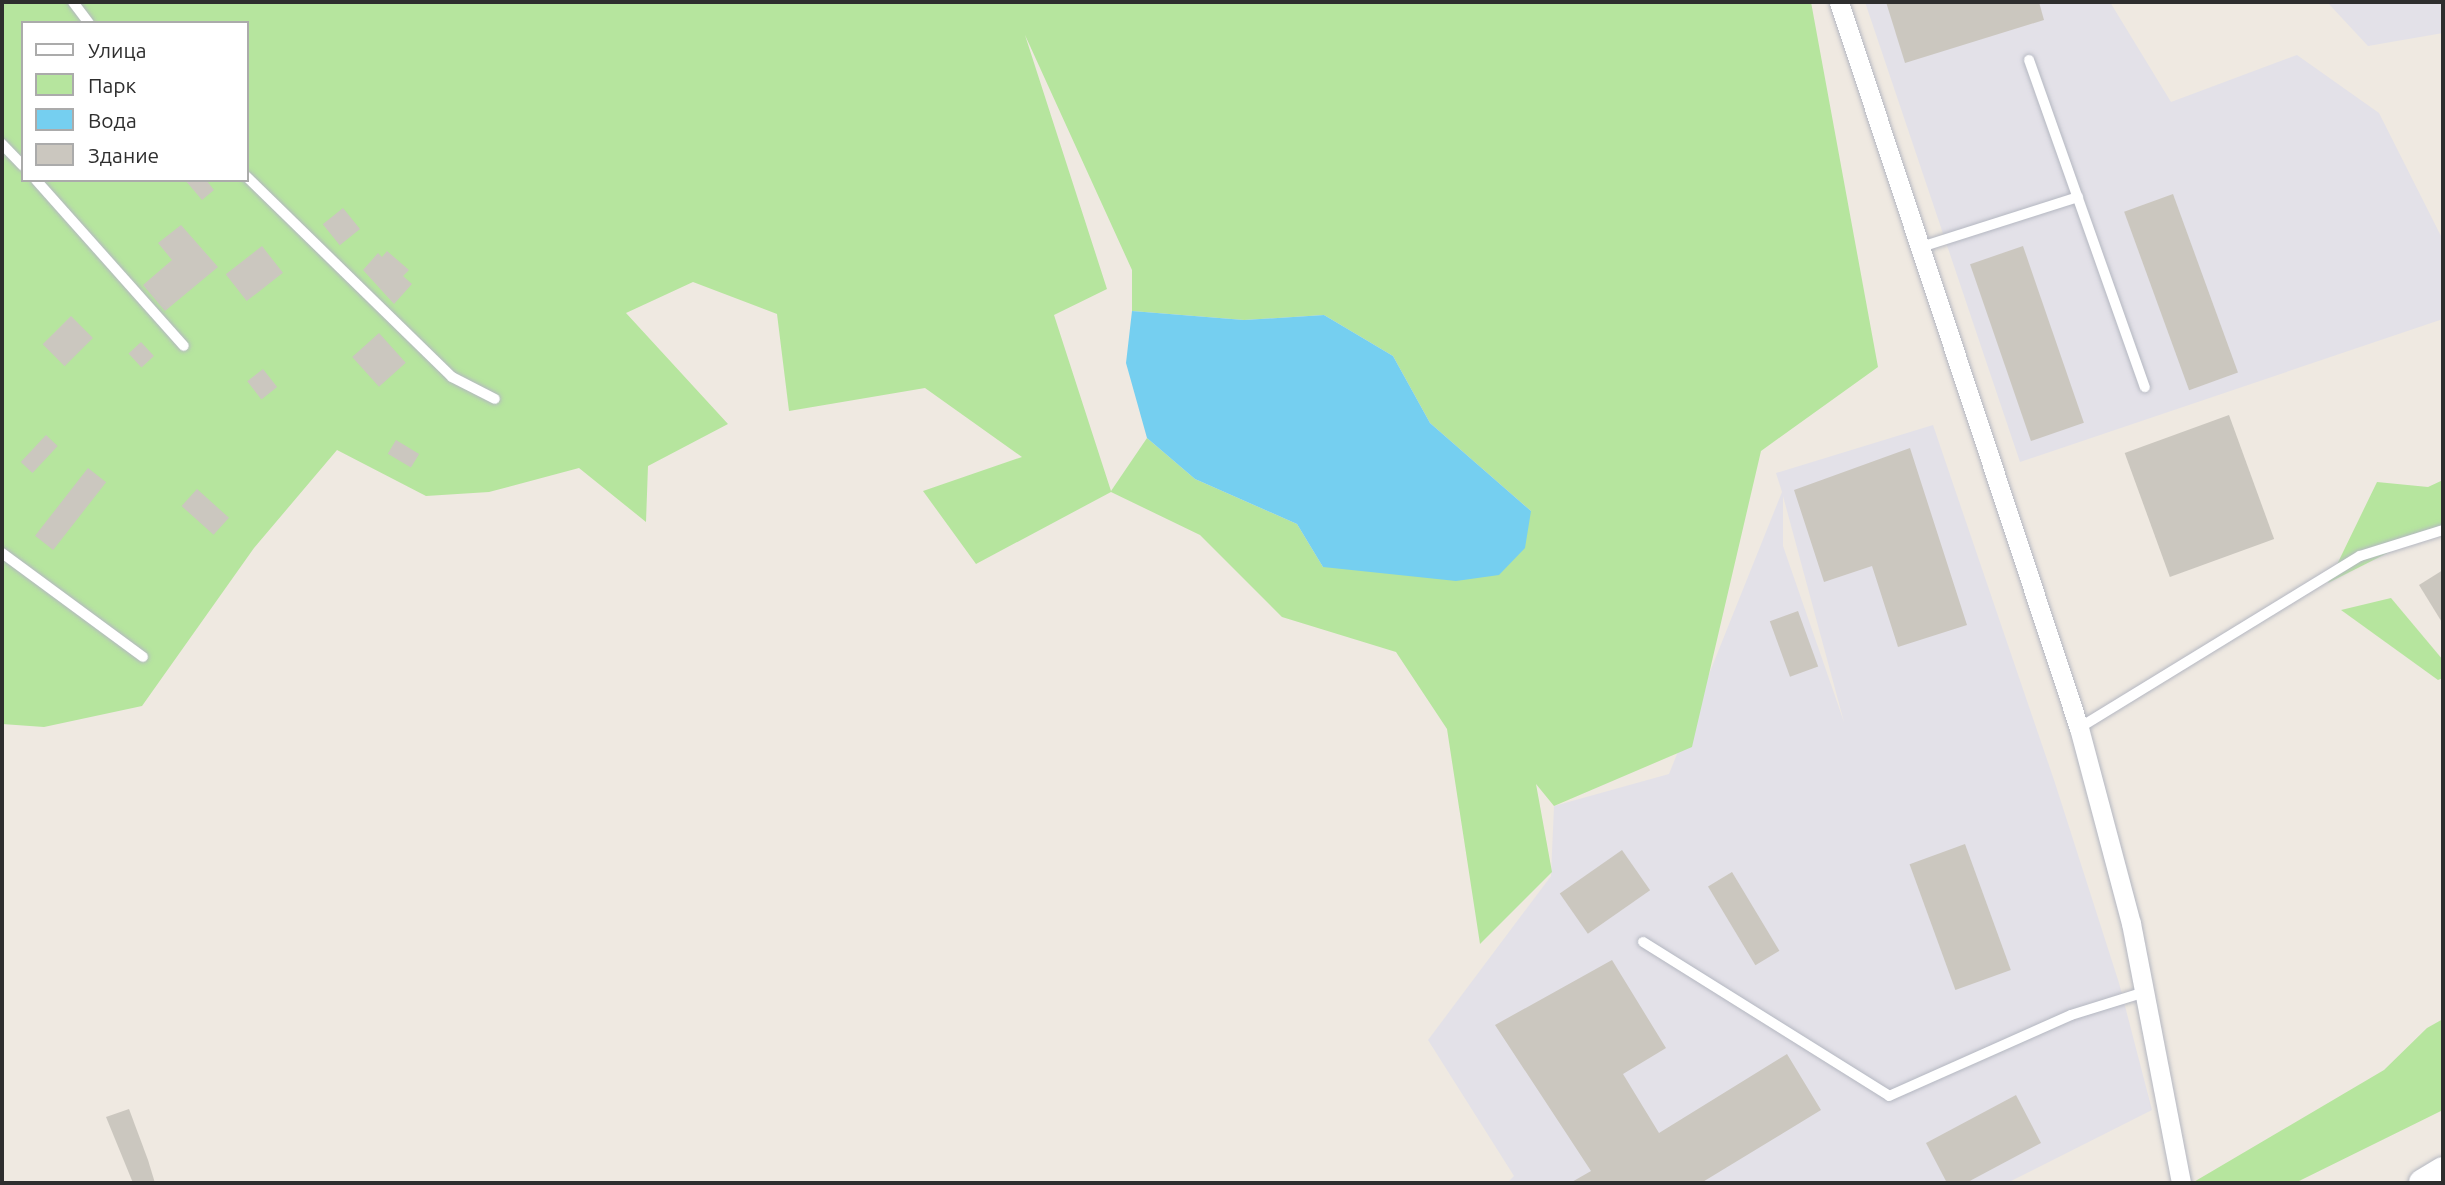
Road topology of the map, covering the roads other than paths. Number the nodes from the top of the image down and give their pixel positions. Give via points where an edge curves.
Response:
1 (73, 2) edge
2 (1839, 2) edge
3 (87, 21) edge
4 (2029, 60) dead end
5 (2, 144) edge
6 (21, 164) edge
7 (248, 178) edge
8 (38, 182) edge
9 (2078, 197) junction
10 (1917, 248) junction
11 (184, 346) dead end
12 (2145, 387) dead end
13 (495, 399) dead end
14 (2443, 530) edge
15 (2, 552) edge
16 (143, 657) dead end
17 (2078, 728) junction
18 (1643, 942) dead end
19 (2145, 992) junction
20 (2443, 1171) edge
21 (2181, 1183) edge
22 (2423, 1183) edge

1 - 3 lane
2 - 10 street
4 - 9 lane
5 - 6 lane
7 - 13 lane via 452,377
8 - 11 lane
9 - 10 lane
9 - 12 lane
10 - 17 street
14 - 17 lane via 2360,556
15 - 16 lane
17 - 19 street
18 - 19 lane via 1889,1096 2071,1015
19 - 21 street
20 - 22 main road

